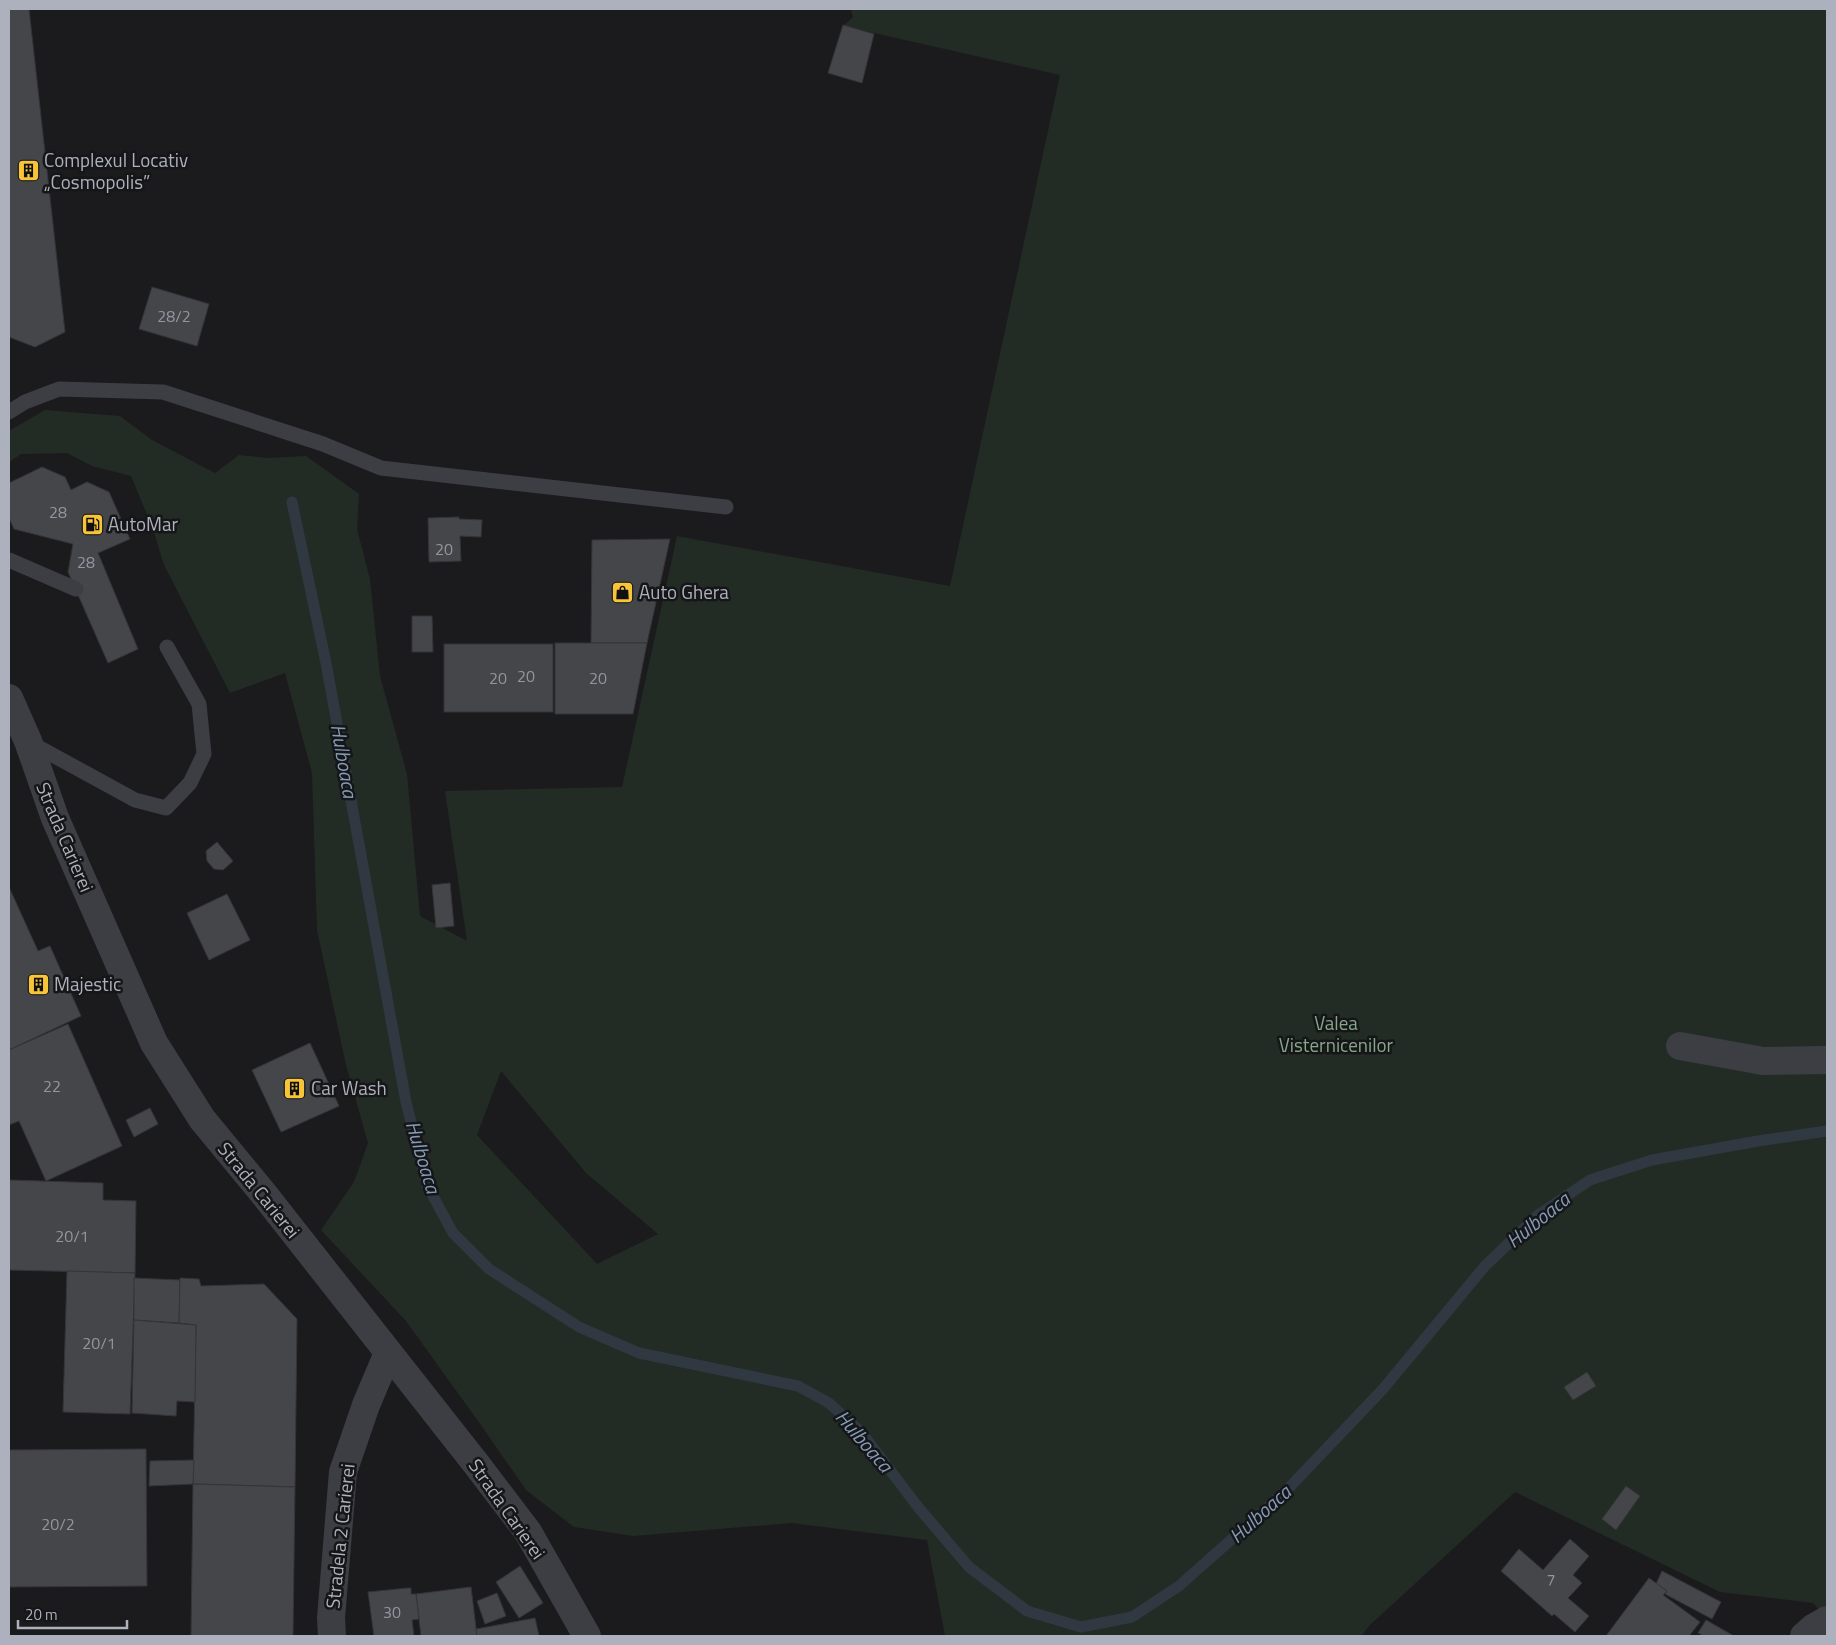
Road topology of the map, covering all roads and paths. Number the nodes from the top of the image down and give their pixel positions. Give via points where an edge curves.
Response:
1 (9, 412) edge
2 (726, 507) dead end
3 (9, 560) edge
4 (76, 589) dead end
5 (167, 647) dead end
6 (9, 698) edge
7 (28, 741) junction
8 (1680, 1046) dead end
9 (1827, 1060) edge
10 (388, 1353) junction
11 (1827, 1620) edge
12 (332, 1636) edge
13 (587, 1636) edge
14 (1804, 1636) edge

1 - 2 lane via 59,389 163,392 323,444 381,468
3 - 4 lane
5 - 7 lane via 199,704 204,754 190,784 166,808 135,800
6 - 7 street, Strada Carierei
7 - 10 street, Strada Carierei via 55,818 154,1043 202,1119
8 - 9 street via 1762,1061
10 - 12 street, Stradela 2 Carierei via 343,1472
10 - 13 street, Strada Carierei via 528,1532
11 - 14 street

